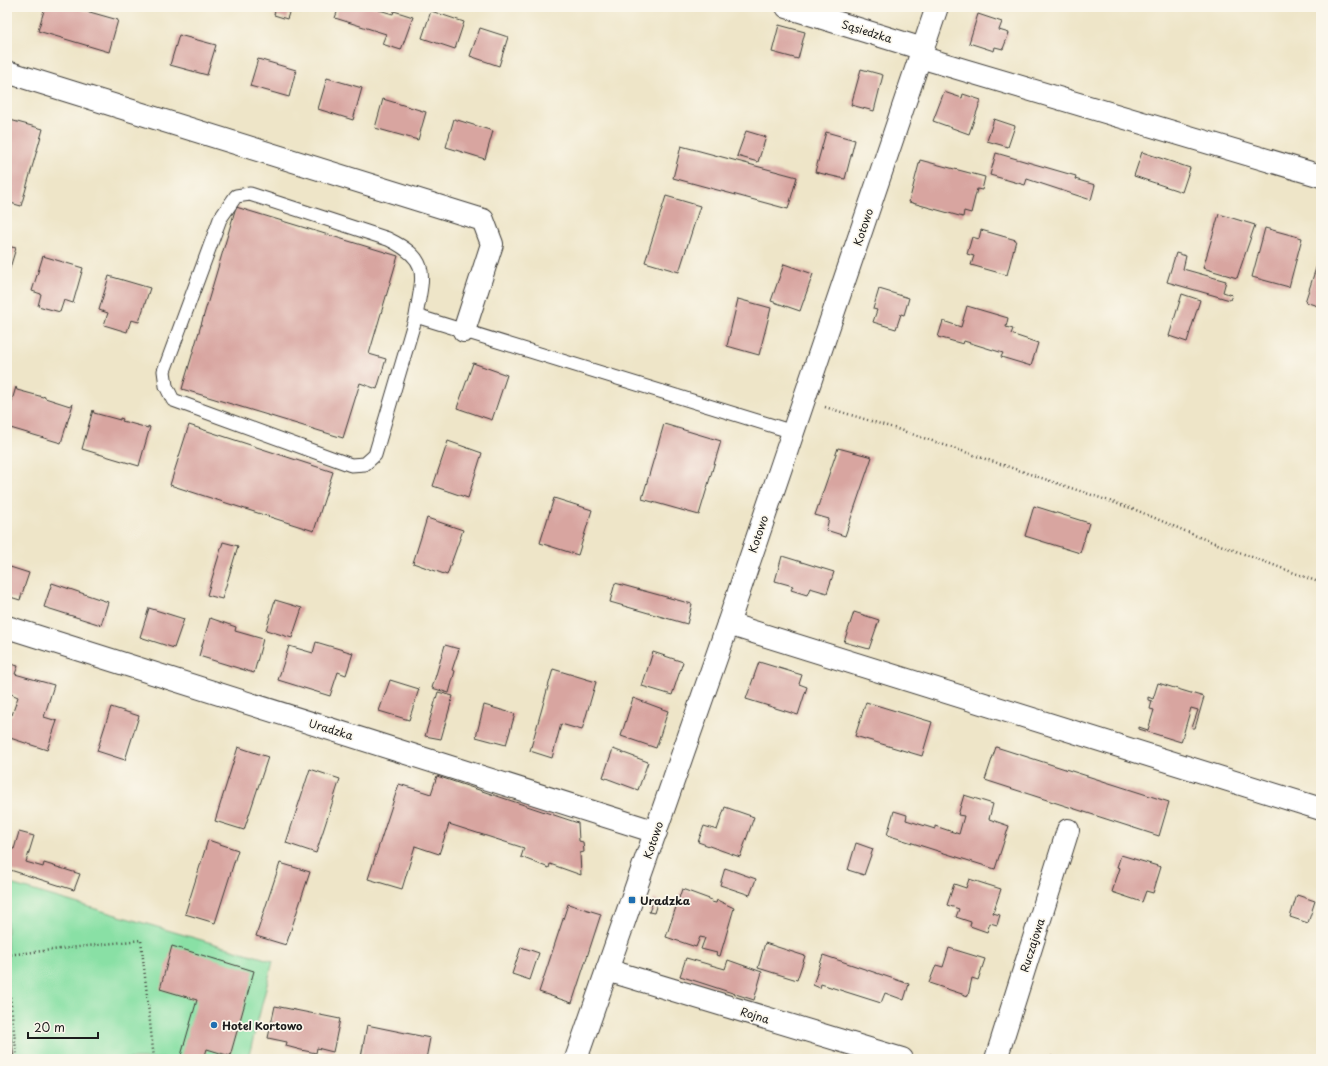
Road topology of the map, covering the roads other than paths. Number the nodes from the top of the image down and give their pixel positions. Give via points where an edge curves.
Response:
1 (787, 7) edge
2 (937, 7) edge
3 (922, 53) junction
4 (7, 72) edge
5 (1321, 176) edge
6 (416, 316) junction
7 (464, 331) junction
8 (793, 432) junction
9 (728, 624) junction
10 (7, 627) edge
11 (1321, 809) edge
12 (1068, 830) dead end
13 (656, 832) junction
14 (607, 970) junction
15 (576, 1059) edge
16 (902, 1059) edge
17 (996, 1059) edge

1 - 3 street, Sąsiedzka
2 - 3 street, Kotowo
3 - 5 street, Sąsiedzka
3 - 8 street, Kotowo
4 - 7 street via 484,220 492,244
6 - 6 lane via 423,273 416,256 406,248 388,239 250,194 236,196 220,219 164,371 166,386 174,400 351,465 365,464 375,455
6 - 7 lane
7 - 8 lane
8 - 9 street, Kotowo
9 - 11 street
9 - 13 street, Kotowo
10 - 13 street, Uradzka
12 - 17 street, Ruczajowa
13 - 14 street, Kotowo
14 - 15 street, Kotowo
14 - 16 street, Rojna

